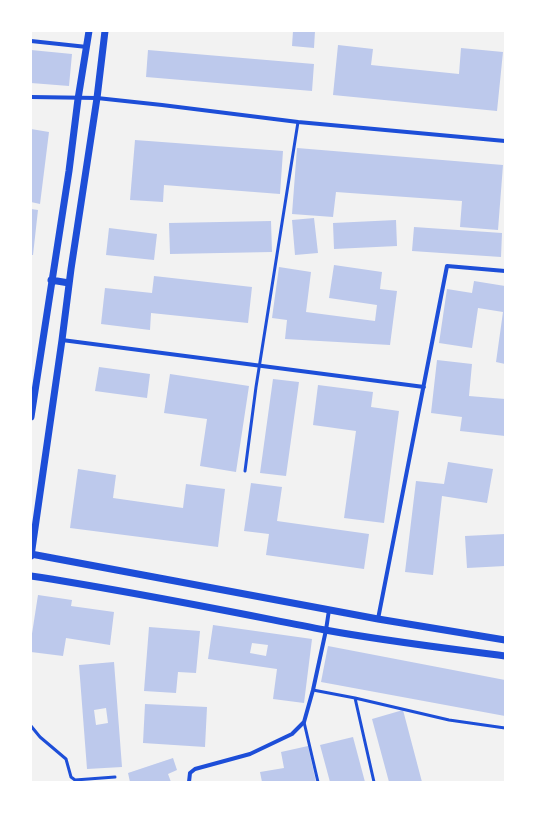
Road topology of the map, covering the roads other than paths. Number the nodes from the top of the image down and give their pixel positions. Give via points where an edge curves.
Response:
1 (90, 31) edge
2 (105, 31) edge
3 (31, 40) edge
4 (87, 47) junction
5 (31, 97) edge
6 (97, 98) junction
7 (78, 99) junction
8 (298, 122) junction
9 (505, 141) edge
10 (505, 271) edge
11 (51, 280) junction
12 (69, 283) junction
13 (62, 340) junction
14 (260, 365) junction
15 (424, 387) junction
16 (31, 417) edge
17 (245, 471) dead end
18 (31, 555) edge
19 (31, 576) edge
20 (329, 610) junction
21 (378, 619) junction
22 (326, 630) junction
23 (505, 640) edge
24 (505, 656) edge
25 (313, 690) junction
26 (355, 698) junction
27 (304, 722) junction
28 (31, 726) edge
29 (505, 728) edge
30 (115, 778) dead end
31 (190, 782) edge
32 (318, 782) edge
33 (374, 782) edge

1 - 4 street
2 - 6 street
3 - 4 street
4 - 7 street
5 - 7 street
6 - 7 street
6 - 8 street
6 - 12 street
7 - 11 street
8 - 9 street
8 - 14 lane
10 - 15 street via 447,266
11 - 12 street
11 - 16 street
12 - 13 street
13 - 14 street
13 - 18 street
14 - 15 street
14 - 17 lane
15 - 21 street
18 - 20 street
19 - 22 street
20 - 21 street
20 - 22 street
21 - 23 street
22 - 24 street
22 - 25 street
25 - 26 lane
25 - 27 street
26 - 29 lane via 449,720
26 - 33 lane
27 - 31 street via 292,734 250,754 195,768 190,773
27 - 32 lane
28 - 30 lane via 66,759 71,777 75,780

